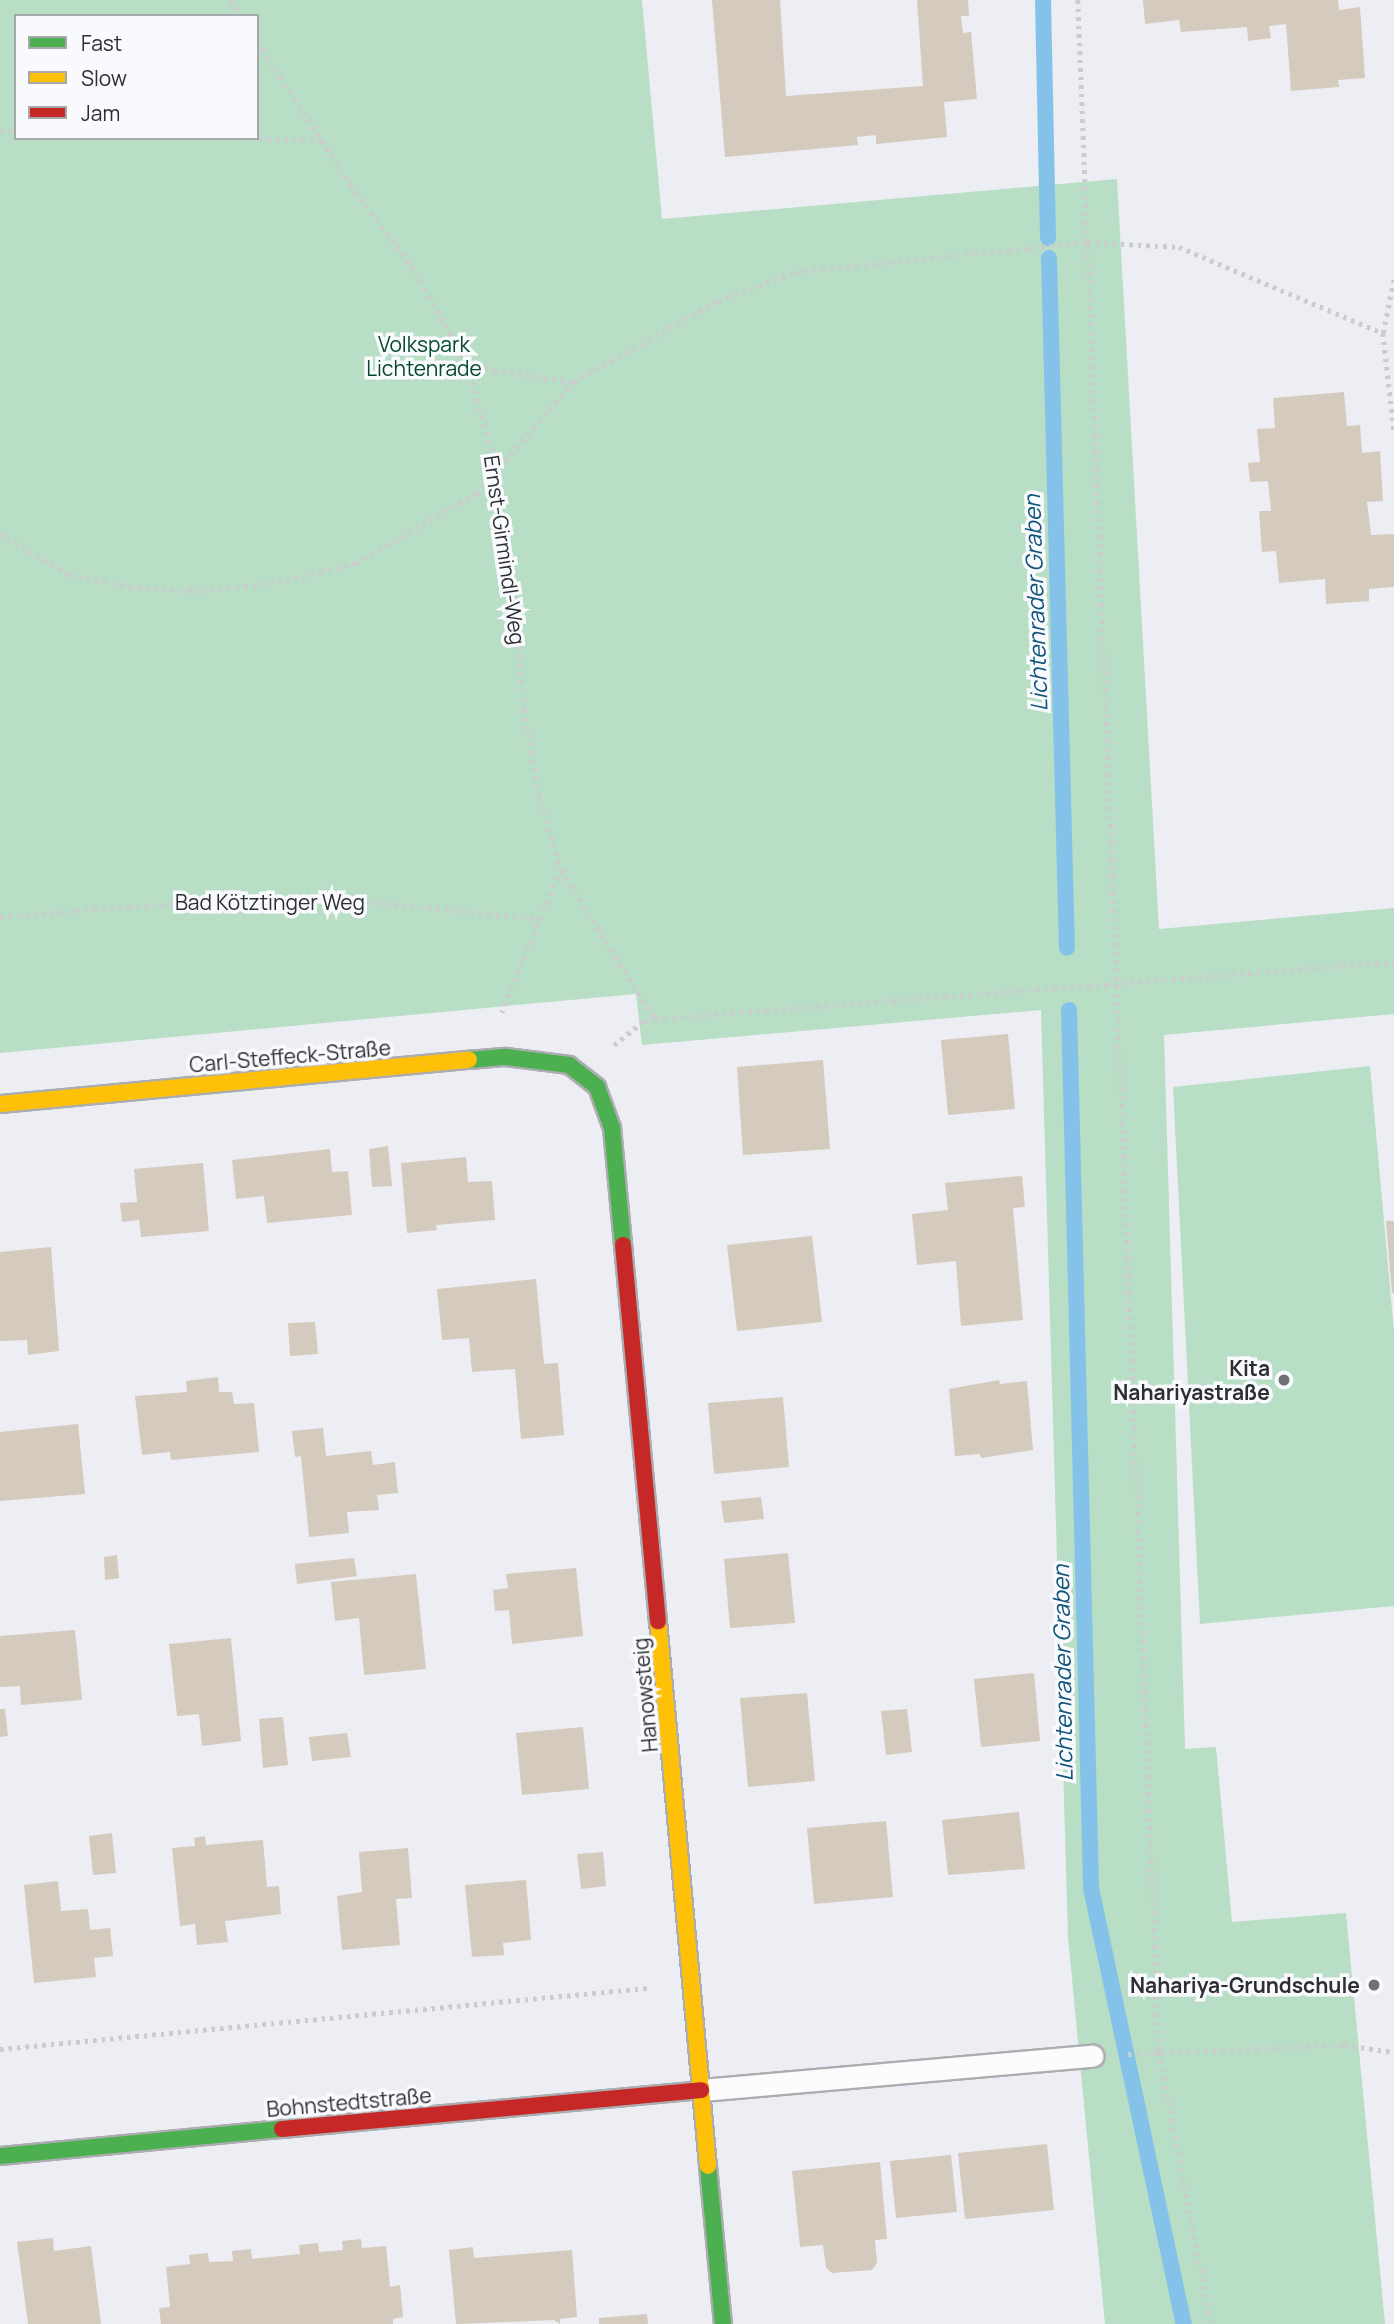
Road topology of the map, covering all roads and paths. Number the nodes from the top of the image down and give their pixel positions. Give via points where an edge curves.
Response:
1 (1078, 0) edge
2 (259, 44) edge
3 (259, 139) edge
4 (324, 141) junction
5 (1087, 242) junction
6 (1394, 278) edge
7 (1383, 332) junction
8 (468, 366) junction
9 (573, 382) junction
10 (1394, 430) edge
11 (497, 469) junction
12 (0, 534) edge
13 (561, 869) junction
14 (0, 917) edge
15 (539, 919) junction
16 (1394, 962) edge
17 (1116, 980) junction
18 (501, 1016) dead end
19 (655, 1019) junction
20 (581, 1072) junction
21 (0, 1104) edge
22 (693, 1983) junction
23 (0, 2049) edge
24 (1158, 2052) junction
25 (1394, 2052) edge
26 (1093, 2056) dead end
27 (701, 2090) junction
28 (0, 2156) edge
29 (723, 2324) edge
30 (1211, 2324) edge

1 - 5 path
2 - 4 path, Ernst-Girmindl-Weg
3 - 4 path
4 - 8 path, Ernst-Girmindl-Weg via 416,273
5 - 7 path via 1179,247
5 - 9 path via 796,272 718,301
5 - 17 path
6 - 7 path
7 - 10 path
8 - 9 path
8 - 11 path, Ernst-Girmindl-Weg
9 - 11 path
11 - 12 path via 477,493 439,519 356,563 278,582 202,591 129,587 70,575
11 - 13 path, Ernst-Girmindl-Weg via 514,587 524,709 539,794
13 - 15 path
13 - 19 path, Ernst-Girmindl-Weg
14 - 15 path, Bad Kötztinger Weg via 208,901 352,900
15 - 18 path
16 - 17 path
17 - 19 path
17 - 24 path
19 - 20 path via 644,1021
20 - 21 street, Carl-Steffeck-Straße via 569,1065 506,1057
20 - 22 street, Hanowsteig via 597,1087 612,1128
22 - 23 path
22 - 27 street, Hanowsteig
24 - 25 path via 1344,2045
24 - 30 path
26 - 27 lane
27 - 28 street, Bohnstedtstraße
27 - 29 street, Hanowsteig

